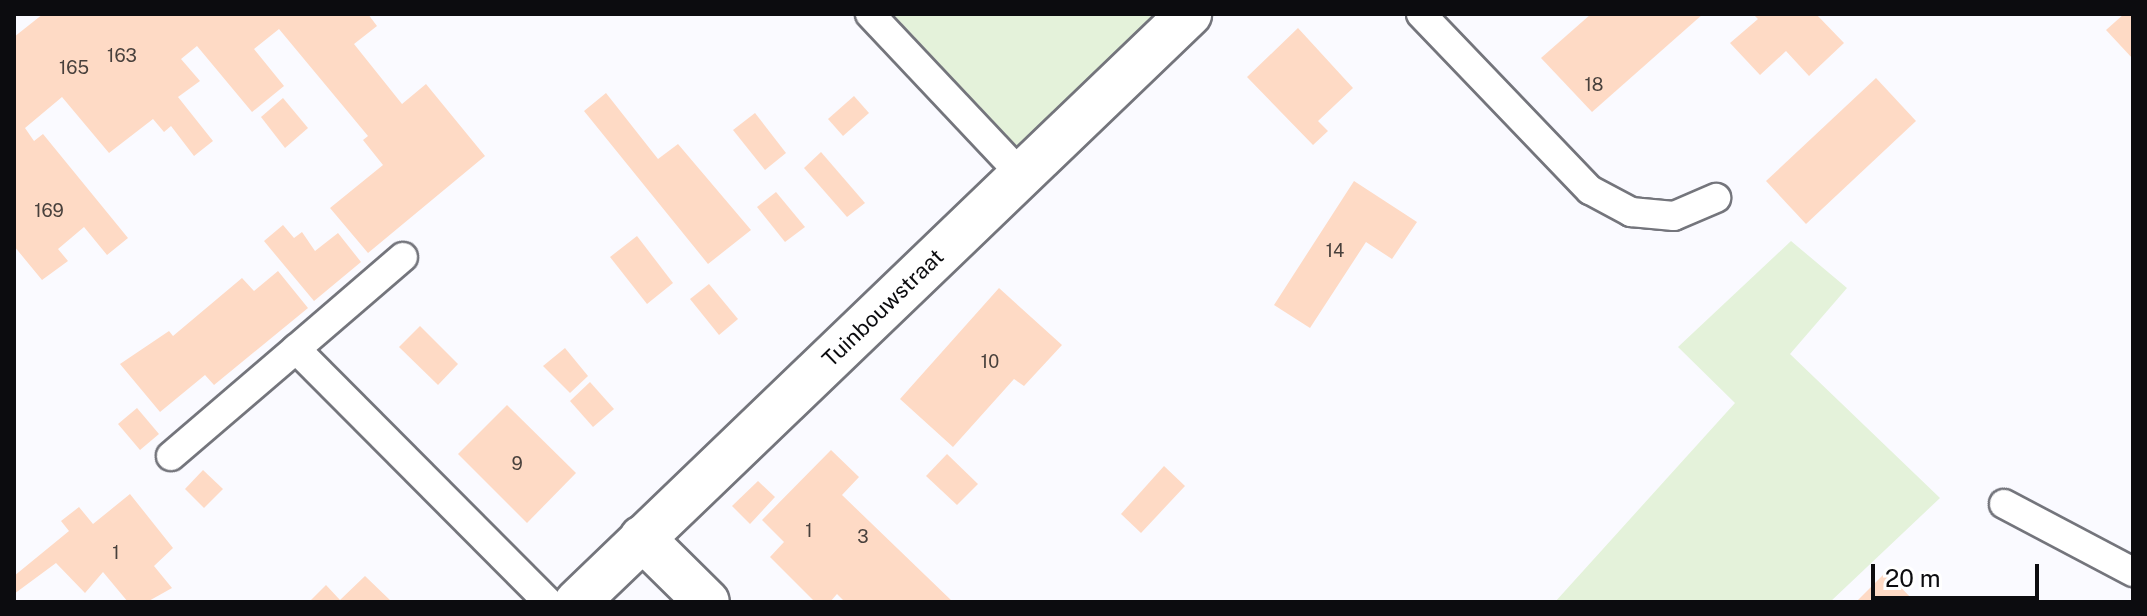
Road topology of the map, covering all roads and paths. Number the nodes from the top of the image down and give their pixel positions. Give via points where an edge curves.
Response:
1 (870, 14) edge
2 (1189, 14) edge
3 (1421, 14) edge
4 (1021, 174) junction
5 (1716, 198) dead end
6 (403, 257) dead end
7 (296, 349) junction
8 (171, 456) dead end
9 (2004, 504) dead end
10 (642, 538) junction
11 (2133, 572) edge
12 (548, 602) edge
13 (577, 602) edge
14 (707, 602) edge

1 - 4 lane
2 - 4 street, Tuinbouwstraat
3 - 5 lane via 1590,190 1631,212 1674,216
4 - 10 street, Tuinbouwstraat
6 - 7 lane
7 - 8 lane
7 - 12 lane
9 - 11 lane
10 - 13 street, Tuinbouwstraat
10 - 14 street

